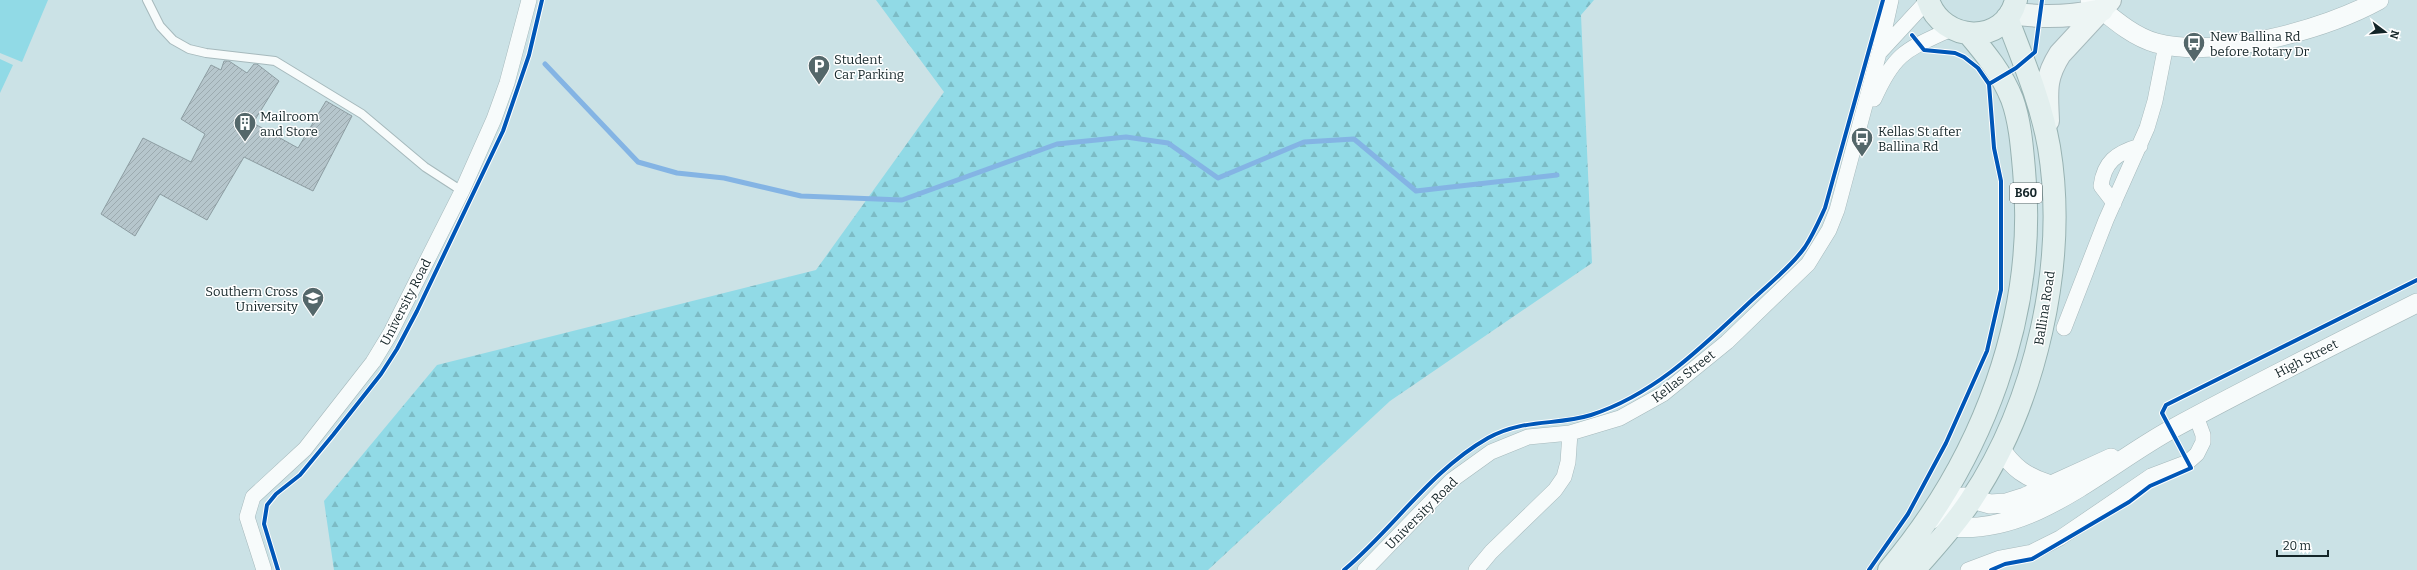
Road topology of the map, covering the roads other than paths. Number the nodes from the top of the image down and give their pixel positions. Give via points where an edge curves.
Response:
1 (147, 0) edge
2 (529, 0) edge
3 (1891, 0) edge
4 (1928, 0) edge
5 (2379, 0) edge
6 (2101, 3) edge
7 (2011, 10) edge
8 (1960, 31) junction
9 (2166, 45) junction
10 (1879, 53) junction
11 (1856, 140) junction
12 (2049, 146) junction
13 (2140, 146) junction
14 (462, 191) junction
15 (2114, 203) junction
16 (2417, 303) edge
17 (2064, 328) dead end
18 (2196, 416) junction
19 (1570, 433) junction
20 (2146, 444) junction
21 (2000, 448) junction
22 (2048, 484) junction
23 (1971, 500) junction
24 (1952, 527) junction
25 (1918, 532) junction
26 (264, 570) edge
27 (1365, 570) edge
28 (1476, 570) edge
29 (1889, 570) edge
30 (1914, 570) edge
31 (1968, 570) edge

1 - 14 lane via 160,26 173,40 188,49 206,53 275,61 362,114 425,166
2 - 14 street, University Road via 507,83
3 - 10 street, Kellas Street
4 - 8 main road, B60 via 1939,20
4 - 10 street, Kellas Street
5 - 9 street via 2342,17 2244,43 2208,47
6 - 7 main road via 2056,16
6 - 9 street via 2139,36
6 - 12 main road via 2060,54 2049,74 2046,92
7 - 8 main road via 1990,30
7 - 12 main road, Ballina Road / B60
8 - 11 street, Kellas Street via 1915,46 1897,59 1882,83
8 - 25 main road, Ballina Road / B60 via 1995,66 2012,99 2026,186 2026,248 2018,308 2004,364 1985,415 1959,467
9 - 13 street via 2155,101
10 - 11 street, Kellas Street
11 - 19 street, Kellas Street via 1838,210 1808,264 1727,342 1663,394 1620,418
12 - 21 main road, Ballina Road / B60 via 2054,234 2048,292 2038,347 2021,399
13 - 15 street
13 - 15 street via 2125,150 2107,163 2101,186
14 - 26 street, University Road via 390,334 373,362 305,449 252,497 247,517
15 - 17 street
16 - 18 street, High Street
18 - 20 street, High Street
18 - 31 street via 2203,442 2197,454 2188,462 2151,476 2060,538 2032,552 2000,558
19 - 27 street, University Road via 1528,437 1491,452 1452,480
19 - 28 street via 1564,477 1555,490
20 - 22 street
20 - 24 street via 2087,483 2012,520 1991,526
21 - 22 street via 2015,468 2024,475
21 - 23 main road, Ballina Road / B60
22 - 23 street via 2025,497 2006,503 1990,504
23 - 24 main road, Ballina Road / B60
23 - 25 street via 1957,498
24 - 30 main road, Ballina Road / B60
25 - 29 main road, Ballina Road / B60

